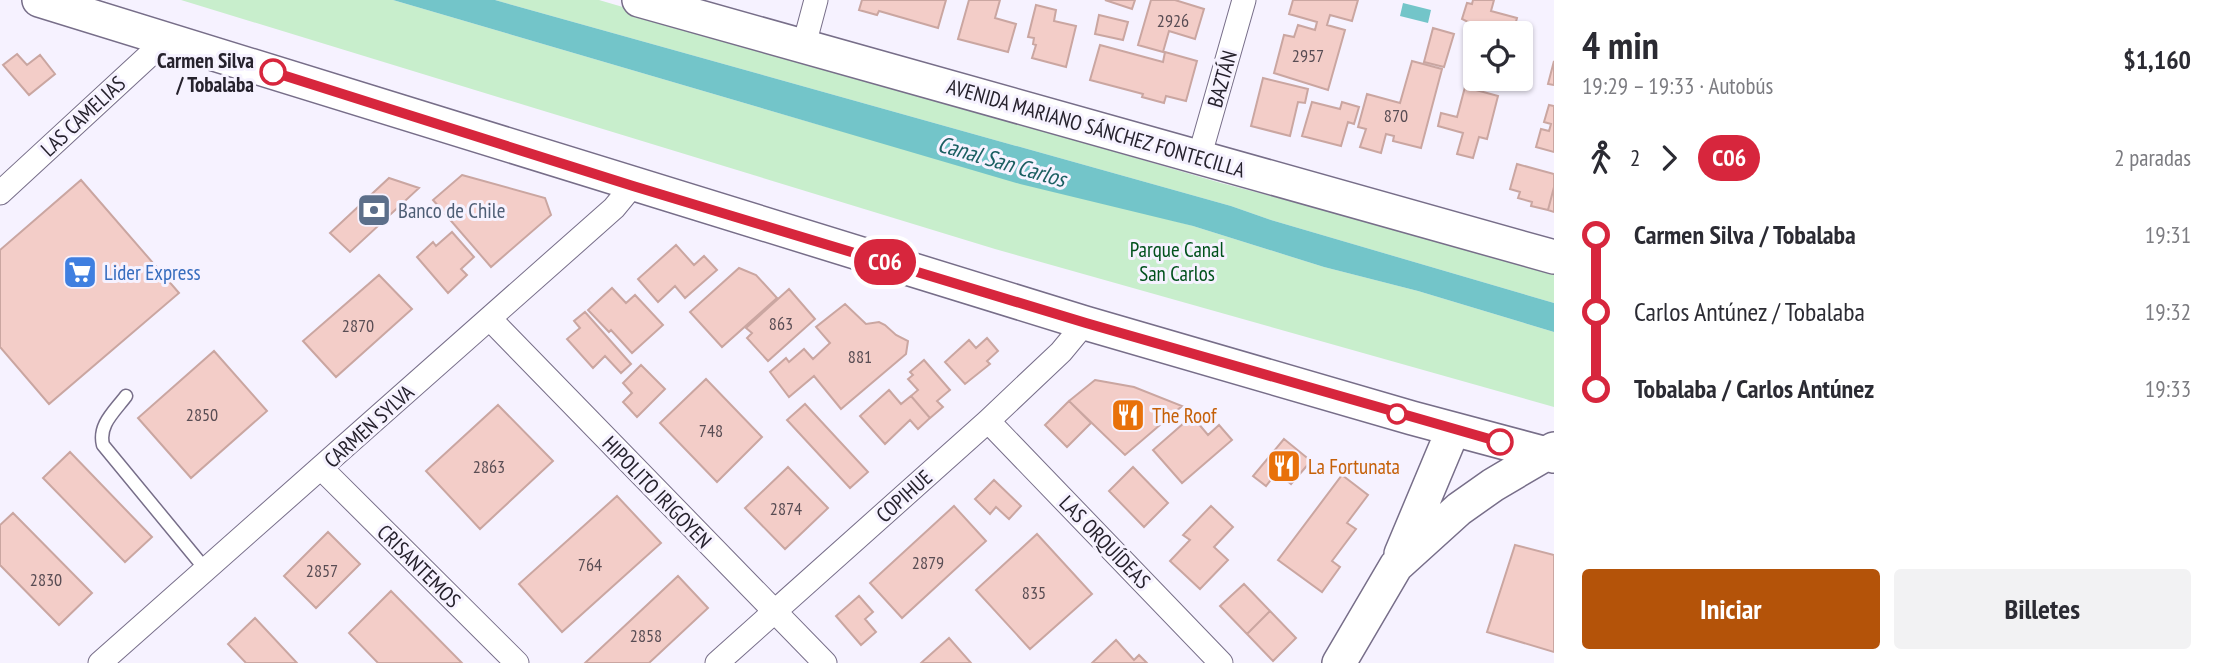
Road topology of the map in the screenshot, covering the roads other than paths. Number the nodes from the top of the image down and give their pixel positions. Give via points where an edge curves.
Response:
1 (38, 0) edge
2 (639, 0) edge
3 (816, 0) edge
4 (1244, 0) edge
5 (167, 39) junction
6 (804, 45) junction
7 (1199, 158) junction
8 (633, 186) junction
9 (0, 193) edge
10 (1554, 257) edge
11 (490, 319) junction
12 (1086, 323) junction
13 (126, 396) dead end
14 (988, 421) junction
15 (1453, 430) junction
16 (1551, 453) edge
17 (321, 468) junction
18 (1396, 566) junction
19 (206, 570) junction
20 (774, 612) junction
21 (100, 663) edge
22 (517, 663) edge
23 (717, 663) edge
24 (825, 663) edge
25 (1221, 663) edge
26 (1339, 663) edge

1 - 5 main road
2 - 6 main road, AVENIDA MARIANO SÁNCHEZ FONTECILLA
3 - 6 street
4 - 7 street, BAZTÁN
5 - 8 main road
5 - 9 street, LAS CAMELIAS
6 - 7 main road, AVENIDA MARIANO SÁNCHEZ FONTECILLA
7 - 10 main road, AVENIDA MARIANO SÁNCHEZ FONTECILLA
8 - 11 street, CARMEN SYLVA
8 - 12 main road
11 - 17 street, CARMEN SYLVA
11 - 20 street, HIPOLITO IRIGOYEN
12 - 14 street, COPIHUE
12 - 15 main road
13 - 19 lane via 104,425 100,434 103,445
14 - 20 street, COPIHUE
14 - 25 street, LAS ORQUÍDEAS
15 - 16 main road
15 - 18 main road
16 - 18 main road via 1459,509
17 - 19 street, CARMEN SYLVA
17 - 22 street, CRISANTEMOS
18 - 26 main road
19 - 21 street, CARMEN SYLVA
20 - 23 street, COPIHUE
20 - 24 street, HIPOLITO IRIGOYEN

